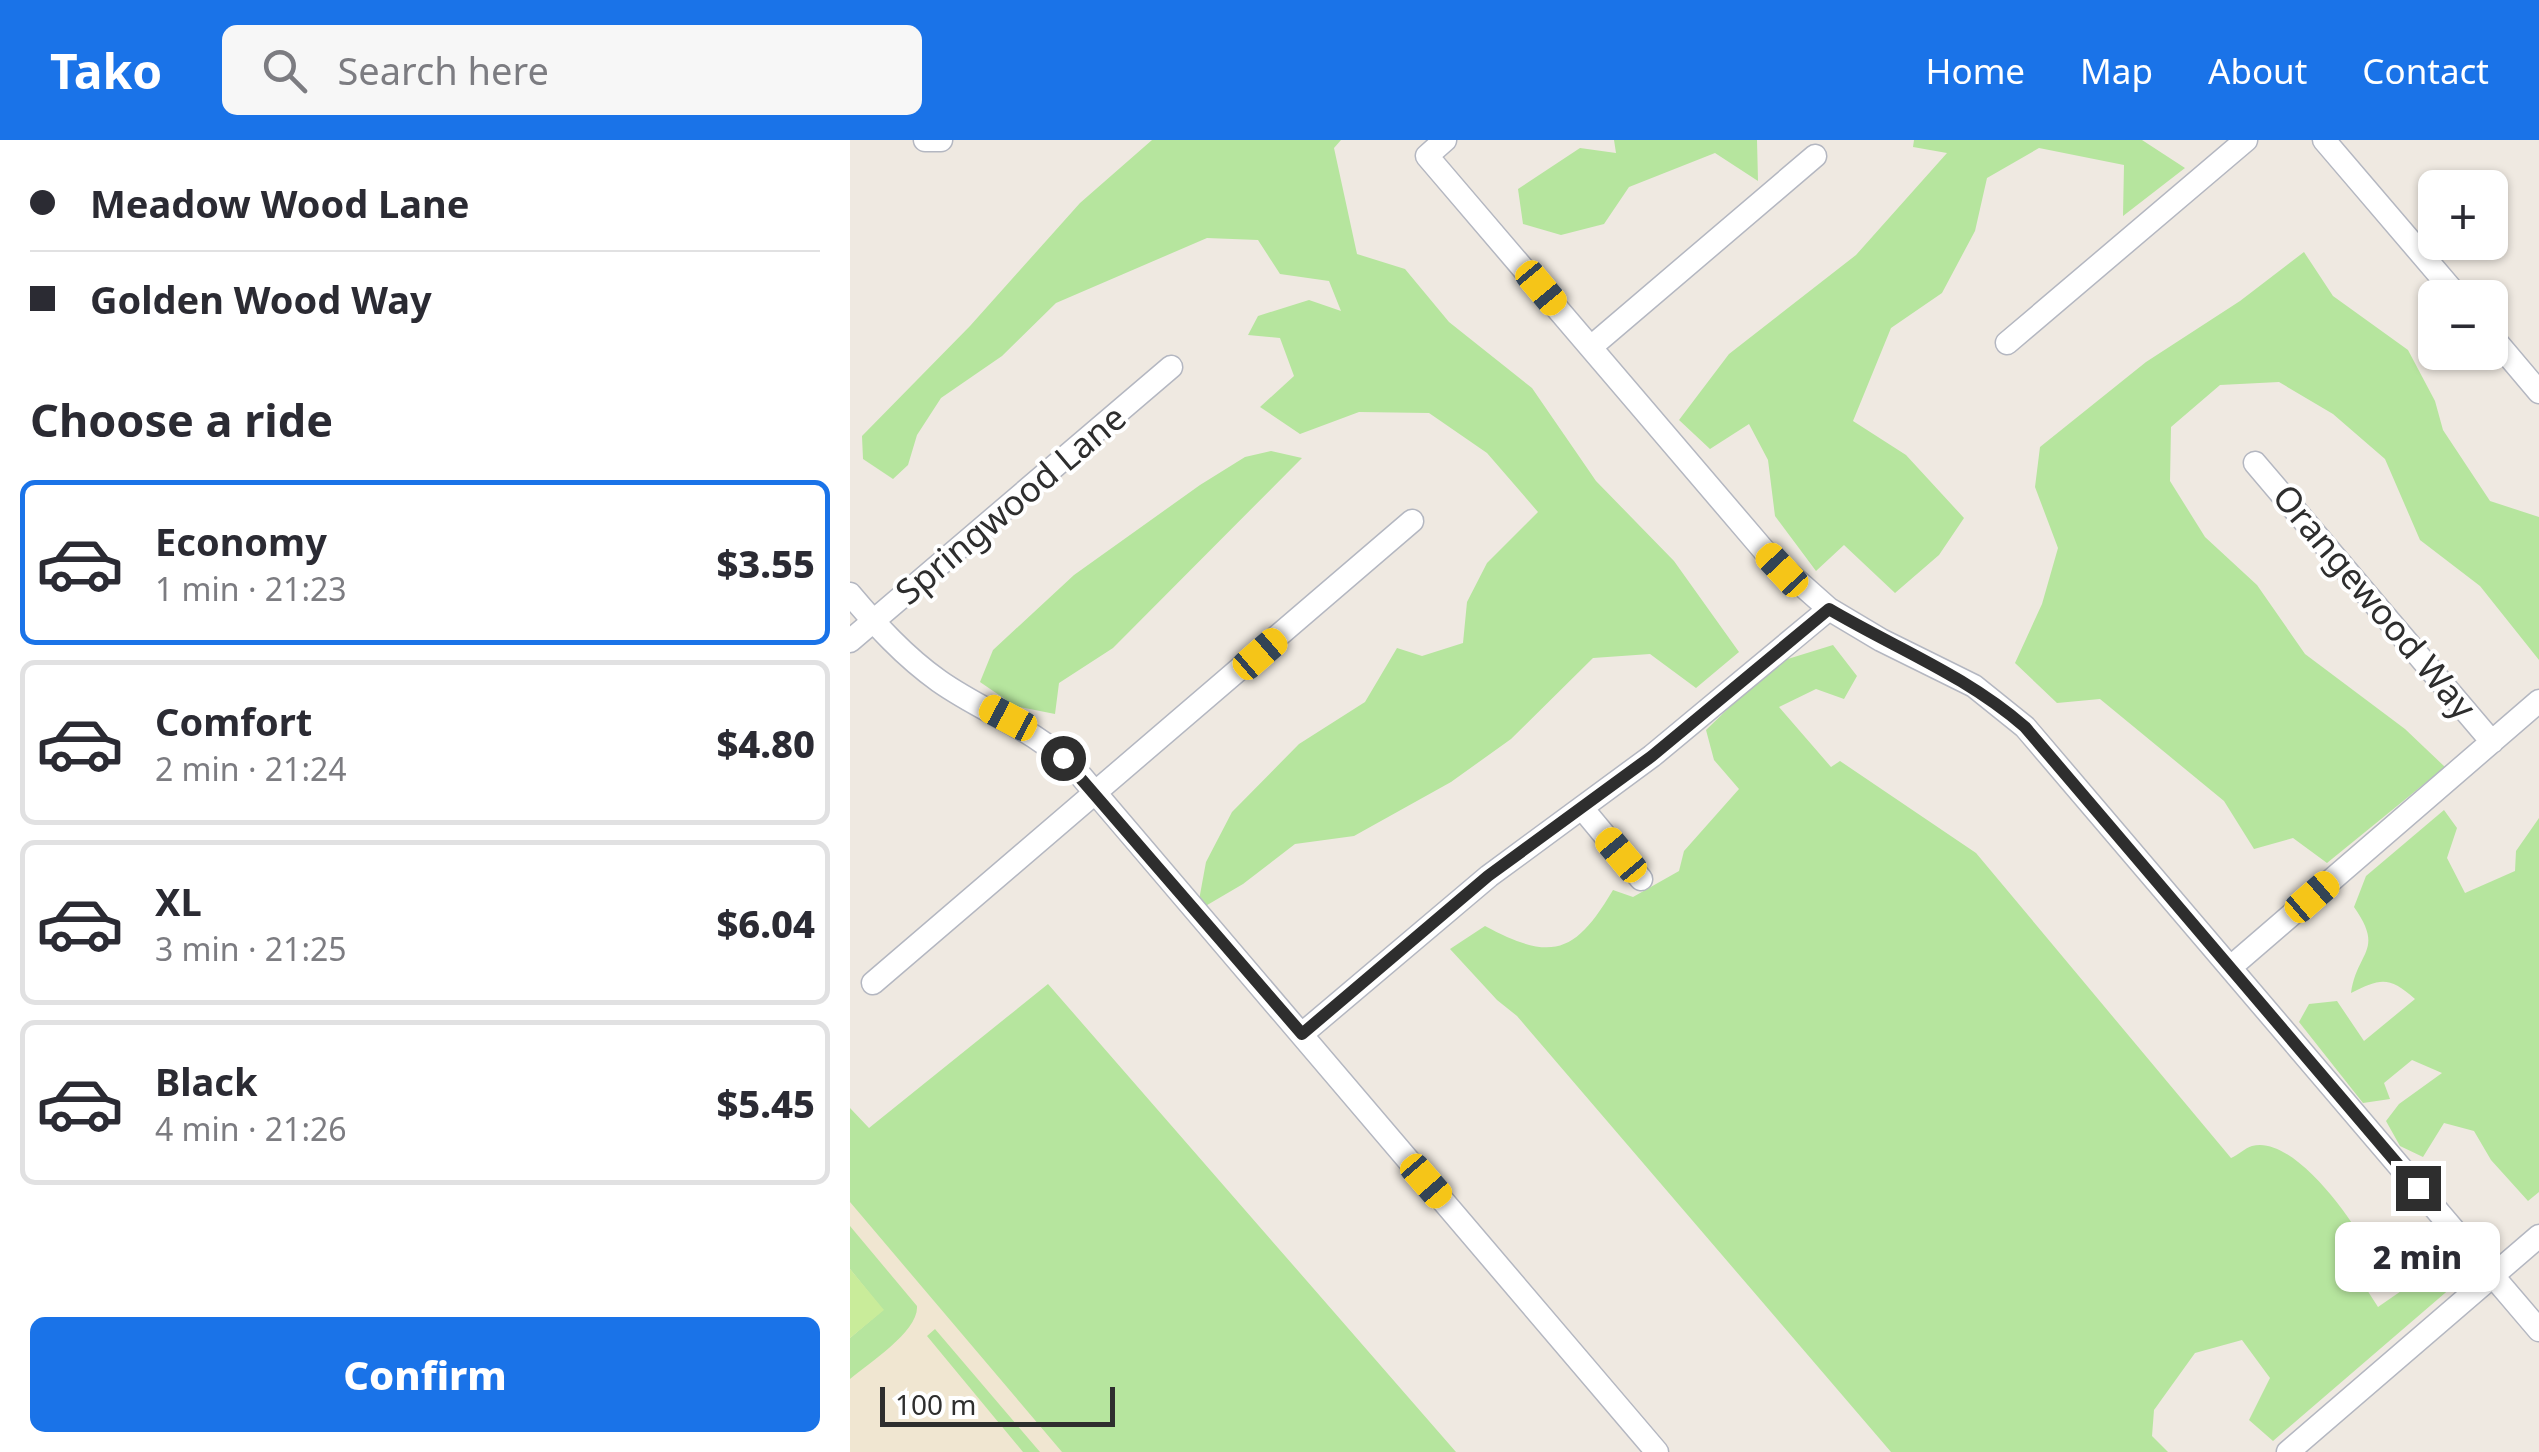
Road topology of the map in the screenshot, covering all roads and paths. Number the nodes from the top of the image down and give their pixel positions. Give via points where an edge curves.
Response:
1 (925, 140) edge
2 (941, 140) edge
3 (1446, 140) edge
4 (2246, 140) edge
5 (2324, 140) edge
6 (1815, 156) dead end
7 (2444, 280) edge
8 (2006, 343) dead end
9 (1591, 347) junction
10 (2508, 355) edge
11 (1172, 368) dead end
12 (2539, 392) edge
13 (2255, 462) dead end
14 (1412, 521) dead end
15 (850, 594) edge
16 (1829, 609) junction
17 (873, 622) junction
18 (850, 641) edge
19 (2539, 702) edge
20 (2492, 742) junction
21 (1096, 793) junction
22 (1582, 808) junction
23 (1641, 879) dead end
24 (2232, 966) junction
25 (873, 984) dead end
26 (1302, 1034) junction
27 (2539, 1236) edge
28 (2493, 1276) junction
29 (2539, 1330) edge
30 (1656, 1452) edge
31 (2288, 1452) edge

1 - 2 street
3 - 9 street via 1426,156
4 - 8 street
5 - 7 street
6 - 9 street
9 - 16 street via 1767,554
10 - 12 street
11 - 17 street, Springwood Lane
13 - 20 street, Orangewood Way
14 - 21 street
15 - 17 street
16 - 22 street
16 - 24 street via 1974,686 2025,727
17 - 18 street, Springwood Lane
17 - 21 street via 939,681 1038,737
19 - 20 street
20 - 24 street
21 - 25 street
21 - 26 street
22 - 23 street
22 - 26 street via 1488,876
24 - 28 street
26 - 30 street
27 - 28 street
28 - 29 street
28 - 31 street

